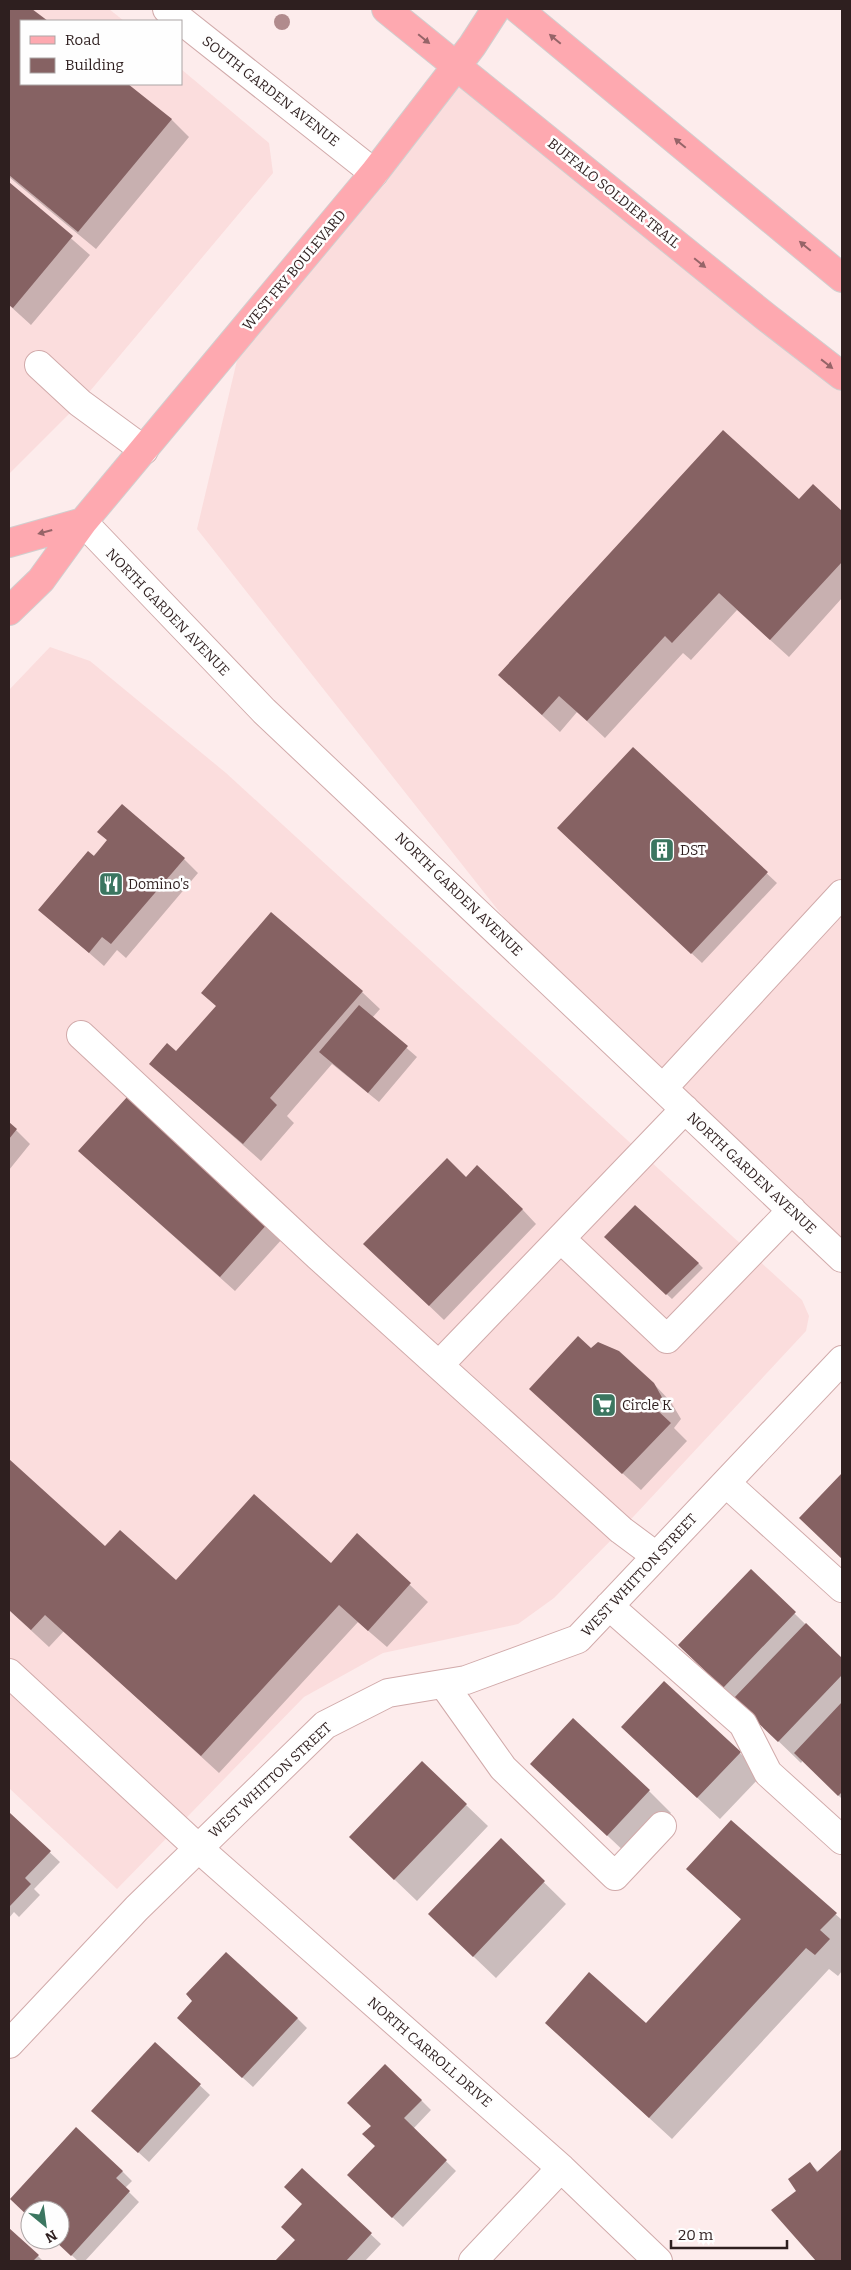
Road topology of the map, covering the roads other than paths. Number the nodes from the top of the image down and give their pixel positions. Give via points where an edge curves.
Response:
1 (167, 9) edge
2 (386, 9) edge
3 (496, 9) edge
4 (518, 9) edge
5 (181, 20) edge
6 (182, 21) edge
7 (457, 66) junction
8 (374, 173) junction
9 (842, 278) edge
10 (40, 365) dead end
11 (842, 376) edge
12 (144, 450) junction
13 (82, 522) junction
14 (9, 543) edge
15 (9, 612) edge
16 (842, 894) edge
17 (81, 1035) dead end
18 (663, 1088) junction
19 (685, 1109) junction
20 (792, 1210) junction
21 (561, 1239) junction
22 (842, 1258) edge
23 (842, 1360) edge
24 (439, 1365) junction
25 (726, 1483) junction
26 (656, 1556) junction
27 (842, 1588) edge
28 (609, 1606) junction
29 (9, 1675) edge
30 (444, 1685) junction
31 (662, 1826) dead end
32 (842, 1840) edge
33 (198, 1847) junction
34 (9, 2044) edge
35 (561, 2168) junction
36 (474, 2261) edge
37 (658, 2261) edge

1 - 5 street, SOUTH GARDEN AVENUE
2 -> 7 main road, BUFFALO SOLDIER TRAIL
3 - 7 main road, WEST FRY BOULEVARD
9 -> 4 main road
6 - 8 street, SOUTH GARDEN AVENUE
7 - 8 main road, WEST FRY BOULEVARD
7 -> 11 main road, BUFFALO SOLDIER TRAIL
8 - 12 main road, WEST FRY BOULEVARD
10 - 12 street via 80,403
12 - 13 main road, WEST FRY BOULEVARD
13 -> 14 main road
13 - 15 main road, WEST FRY BOULEVARD via 41,580
13 - 18 street, NORTH GARDEN AVENUE via 264,711
16 - 18 street
17 - 24 street
18 - 19 street, NORTH GARDEN AVENUE
19 - 20 street, NORTH GARDEN AVENUE
19 - 21 street
20 - 21 street via 667,1339
20 - 22 street, NORTH GARDEN AVENUE
21 - 24 street
23 - 25 street, WEST WHITTON STREET
24 - 26 street via 621,1530
25 - 26 street, WEST WHITTON STREET
25 - 27 street
26 - 28 street, WEST WHITTON STREET
28 - 30 street, WEST WHITTON STREET via 578,1639
28 - 32 street via 743,1724 768,1773
29 - 33 street, NORTH CARROLL DRIVE
30 - 31 street via 503,1768 614,1876
30 - 33 street, WEST WHITTON STREET via 388,1693 325,1725
33 - 34 street, WEST WHITTON STREET
33 - 35 street, NORTH CARROLL DRIVE
35 - 36 street
35 - 37 street, NORTH CARROLL DRIVE

